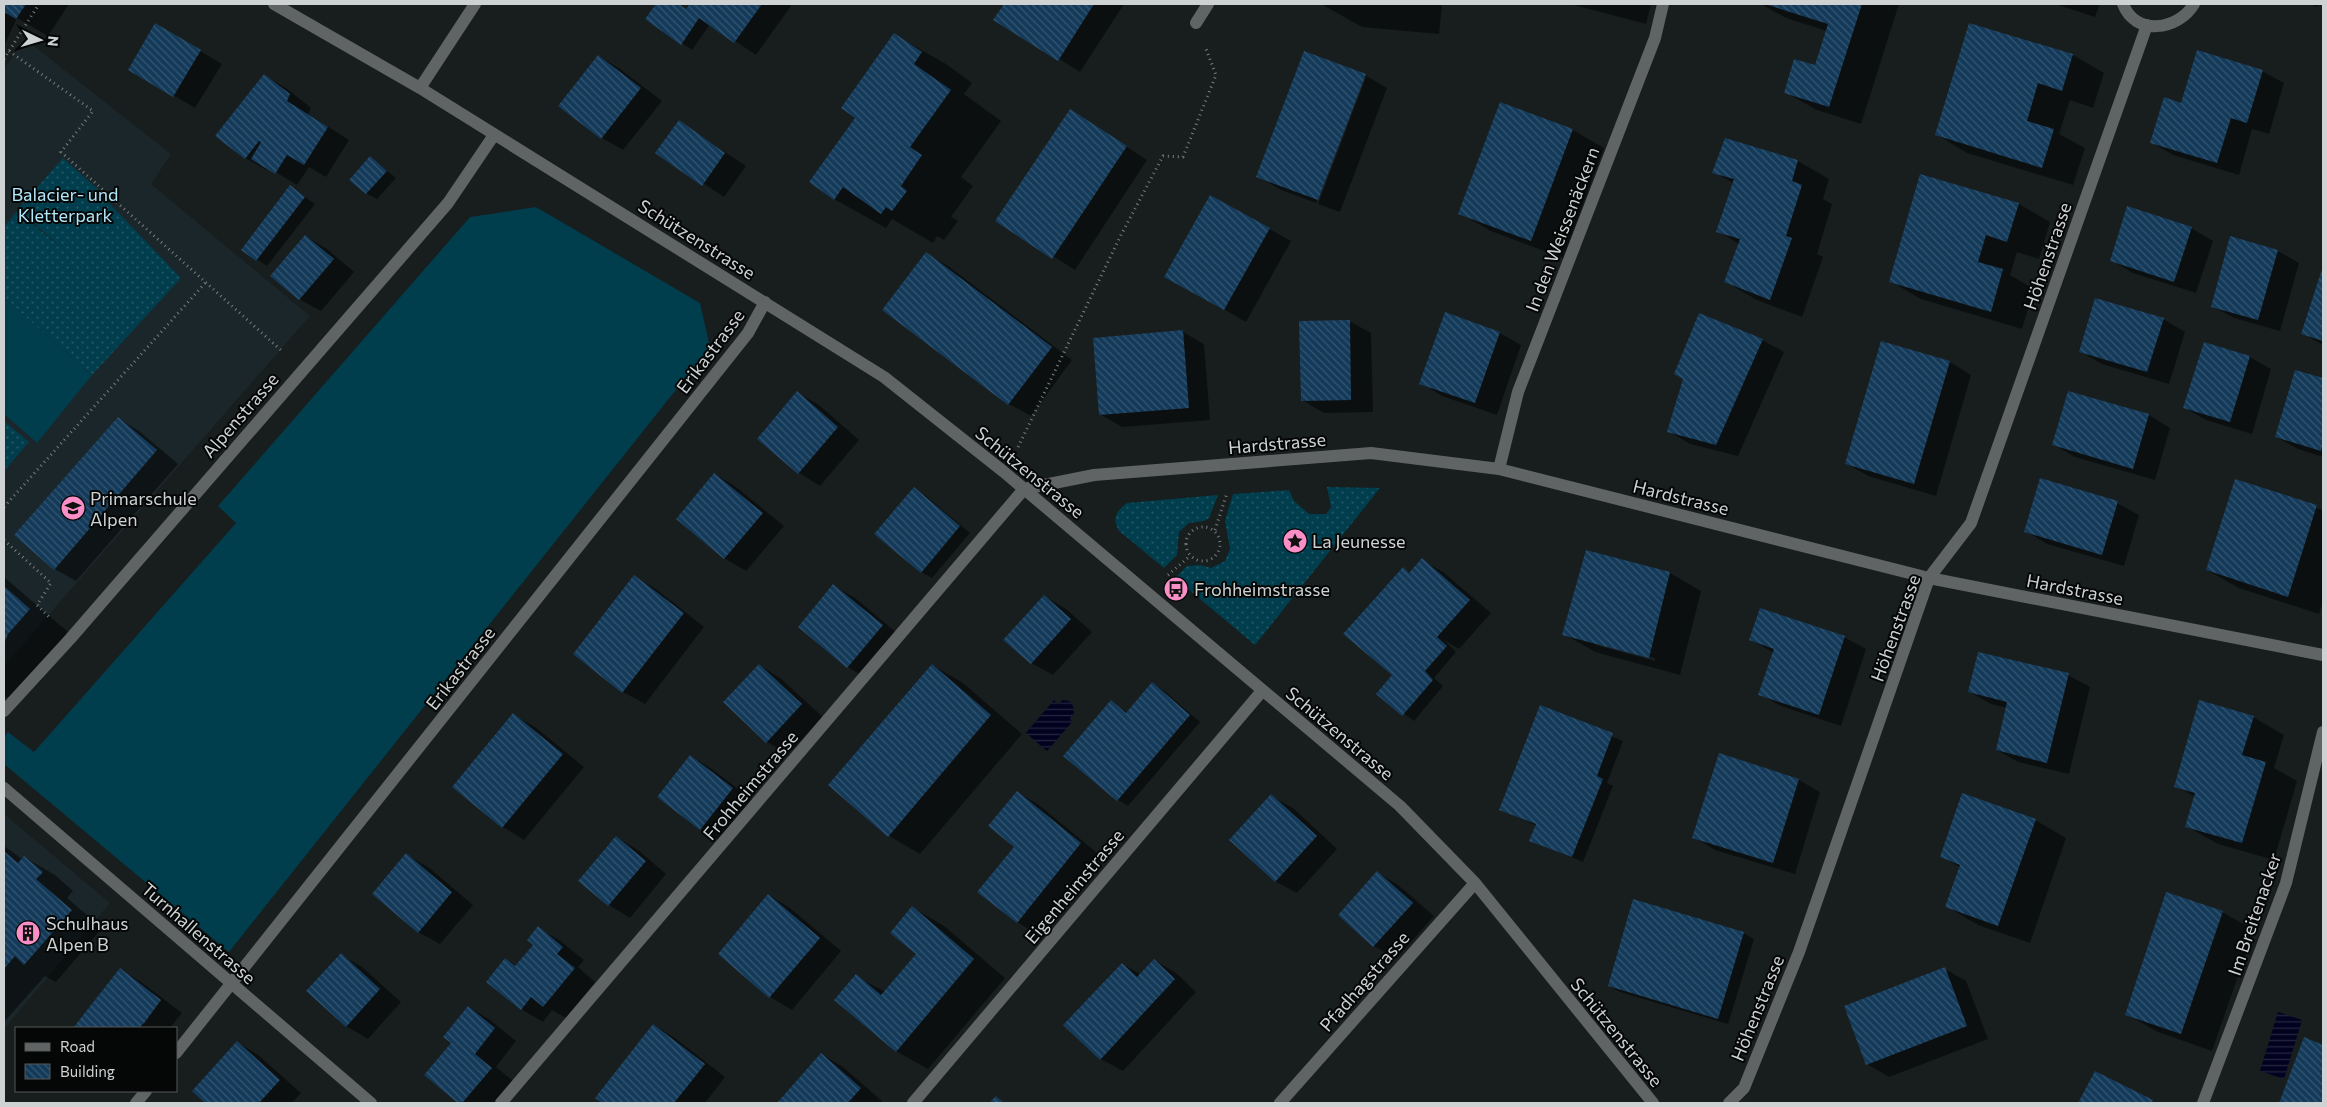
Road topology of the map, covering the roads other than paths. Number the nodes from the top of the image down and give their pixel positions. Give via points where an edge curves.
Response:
1 (274, 4) edge
2 (475, 4) edge
3 (1208, 4) edge
4 (1663, 4) edge
5 (2123, 4) edge
6 (2194, 4) edge
7 (1196, 23) road end
8 (2147, 25) junction
9 (420, 88) junction
10 (494, 135) junction
11 (765, 302) junction
12 (1499, 469) junction
13 (1024, 489) junction
14 (1929, 578) junction
15 (2323, 655) edge
16 (1262, 691) junction
17 (4, 711) edge
18 (2323, 732) edge
19 (4, 788) edge
20 (1475, 883) junction
21 (231, 984) junction
22 (178, 1050) edge
23 (145, 1092) edge
24 (136, 1103) edge
25 (371, 1103) edge
26 (502, 1103) edge
27 (914, 1103) edge
28 (1280, 1103) edge
29 (1653, 1103) edge
30 (1729, 1103) edge
31 (2204, 1103) edge

1 - 9 street, Schützenstrasse
2 - 9 street
3 - 7 street
4 - 12 street, In den Weissenäckern via 1655,38 1518,392
5 - 8 street via 2134,18
6 - 8 street via 2189,13 2177,22
8 - 14 street, Höhenstrasse via 1971,523
9 - 10 street, Schützenstrasse
10 - 11 street, Schützenstrasse
10 - 17 street, Alpenstrasse via 448,202
11 - 13 street, Schützenstrasse via 884,377
11 - 21 street, Erikastrasse via 748,333
12 - 13 street, Hardstrasse via 1371,453 1094,475
12 - 14 street, Hardstrasse
13 - 16 street, Schützenstrasse
13 - 26 street, Frohheimstrasse
14 - 15 street, Hardstrasse
14 - 30 street, Höhenstrasse via 1799,952 1744,1088
16 - 20 street, Schützenstrasse via 1400,806
16 - 27 street, Eigenheimstrasse
18 - 31 street, Im Breitenacker via 2286,883
19 - 21 street, Turnhallenstrasse
20 - 28 street, Pfadhagstrasse
20 - 29 street, Schützenstrasse
21 - 22 street, Erikastrasse
21 - 25 street, Turnhallenstrasse
23 - 24 street

